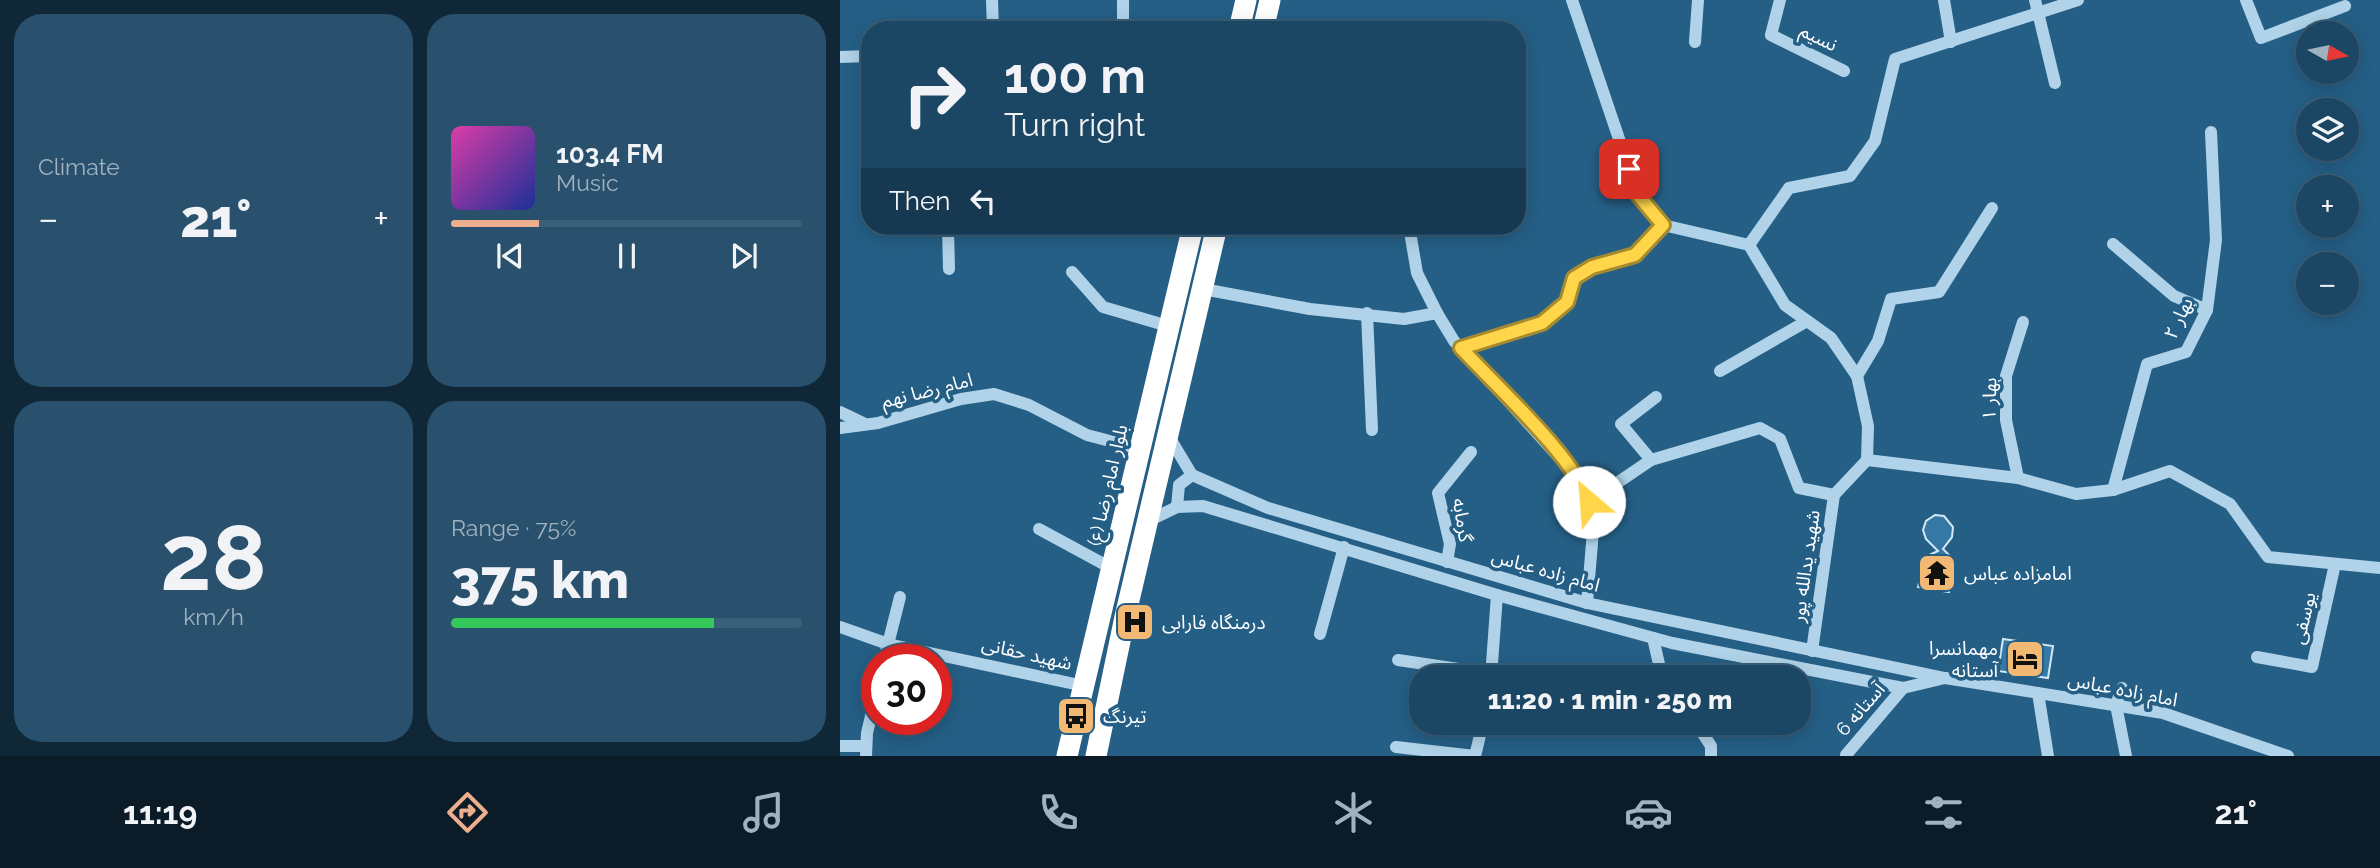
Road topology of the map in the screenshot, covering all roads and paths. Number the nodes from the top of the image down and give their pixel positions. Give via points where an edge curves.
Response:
1 (992, 0) edge
2 (1123, 0) edge
3 (1246, 0) edge
4 (1270, 0) edge
5 (1573, 0) edge
6 (1698, 0) edge
7 (1780, 0) edge
8 (1944, 0) edge
9 (2035, 0) edge
10 (2078, 0) edge
11 (2246, 0) edge
12 (2345, 6) dead end
13 (2038, 14) junction
14 (993, 21) edge
15 (1124, 21) edge
16 (1241, 21) edge
17 (1266, 21) edge
18 (1695, 42) dead end
19 (1951, 42) junction
20 (861, 56) edge
21 (840, 57) edge
22 (1844, 71) dead end
23 (2055, 83) dead end
24 (2211, 132) dead end
25 (1992, 208) dead end
26 (1663, 225) junction
27 (948, 235) edge
28 (1191, 235) edge
29 (1215, 235) edge
30 (1410, 235) edge
31 (2113, 244) dead end
32 (1749, 245) junction
33 (949, 269) dead end
34 (1072, 272) dead end
35 (1203, 289) junction
36 (2207, 310) junction
37 (1367, 313) junction
38 (1437, 313) junction
39 (1807, 321) junction
40 (2023, 322) dead end
41 (1168, 326) junction
42 (1461, 348) junction
43 (1720, 371) dead end
44 (1857, 376) junction
45 (1656, 397) dead end
46 (840, 412) edge
47 (866, 424) junction
48 (840, 428) edge
49 (1372, 430) dead end
50 (1168, 435) junction
51 (1140, 449) junction
52 (1471, 452) dead end
53 (1651, 460) junction
54 (1867, 460) junction
55 (1192, 475) junction
56 (2018, 478) junction
57 (2113, 490) junction
58 (1834, 495) junction
59 (1589, 502) junction
60 (1177, 507) junction
61 (1148, 521) junction
62 (1039, 529) dead end
63 (1345, 547) junction
64 (1447, 562) junction
65 (2335, 564) junction
66 (1111, 568) junction
67 (2380, 568) edge
68 (1497, 595) junction
69 (900, 597) dead end
70 (1587, 603) junction
71 (840, 628) edge
72 (1320, 634) dead end
73 (1653, 638) junction
74 (888, 644) joint
75 (1812, 651) junction
76 (2256, 657) dead end
77 (952, 658) edge
78 (1398, 660) dead end
79 (1427, 665) edge
80 (1492, 665) edge
81 (1659, 665) edge
82 (1945, 678) junction
83 (1084, 686) junction
84 (1903, 688) junction
85 (2122, 688) dead end
86 (2038, 693) junction
87 (2116, 705) junction
88 (1480, 735) edge
89 (1704, 735) edge
90 (840, 746) edge
91 (1396, 747) dead end
92 (866, 751) edge
93 (1846, 755) edge
94 (1068, 756) edge
95 (1096, 756) edge
96 (1475, 756) edge
97 (1711, 756) edge
98 (2048, 756) edge
99 (2126, 756) edge
100 (2288, 756) edge

1 - 14 street
2 - 15 street
3 - 16 highway
4 - 17 highway
5 - 26 street via 1638,195
6 - 18 street
7 - 22 street, نسیم via 1771,35
8 - 19 street
9 - 13 street
10 - 13 street
11 - 12 street via 2260,38
13 - 19 street
13 - 23 street
19 - 32 street via 1895,59 1875,141 1850,176 1789,188
20 - 21 street
24 - 36 street, بهار ۲ via 2216,240
25 - 44 street via 1939,292 1891,299 1878,341
26 - 32 street
26 - 42 street via 1635,255 1592,267 1574,278 1567,302 1542,323
27 - 33 street
28 - 41 highway, بلوار امام رضا (ع)
29 - 35 highway
30 - 38 street via 1417,274
31 - 36 street via 2174,296
32 - 39 street via 1785,305
34 - 41 street via 1103,307
35 - 37 street via 1310,309
35 - 50 highway
36 - 57 street, بهار ۲ via 2186,352 2147,364
37 - 38 street via 1404,319
37 - 49 street
38 - 42 street
39 - 43 street
39 - 44 street via 1831,338
40 - 56 street, بهار ۱ via 2006,376 2006,420
41 - 51 highway, بلوار امام رضا (ع)
42 - 59 street via 1560,455 1584,485
44 - 54 street via 1868,426
45 - 53 street via 1621,424
46 - 47 street
47 - 48 street, امام رضا نهم
47 - 51 street, امام رضا نهم via 994,394 1029,405 1087,435
50 - 55 street
50 - 61 highway
51 - 66 highway, بلوار امام رضا (ع)
52 - 64 street, گرمابه via 1438,494 1450,544
53 - 58 street via 1760,428 1780,439 1799,488
53 - 59 street
54 - 56 street
54 - 58 street, شهید یدالله پور
55 - 60 street via 1179,485
55 - 64 street, امام زاده عباس via 1268,508
56 - 57 street via 2076,494
57 - 65 street via 2170,471 2230,505 2268,557
58 - 75 street, شهید یدالله پور
59 - 70 street via 1594,519
60 - 61 street, امام زاده عباس
60 - 63 street, امام زاده عباس via 1203,506
61 - 95 highway
62 - 66 street
63 - 68 street, امام زاده عباس
63 - 72 street
64 - 70 street, امام زاده عباس
65 - 67 street
65 - 76 street, یوسفی via 2312,667
66 - 83 highway, بلوار امام رضا (ع)
68 - 73 street, امام زاده عباس
68 - 80 street
69 - 74 street
70 - 75 street, امام زاده عباس
71 - 74 street, شهید حقانی
73 - 81 street
73 - 84 street, امام زاده عباس
75 - 82 street, امام زاده عباس
77 - 83 street, شهید حقانی
78 - 79 street
82 - 84 street, امام زاده عباس
82 - 86 street, امام زاده عباس
83 - 94 highway, بلوار امام رضا (ع)
84 - 93 street, آستانه 6
85 - 87 street
86 - 87 street, امام زاده عباس
86 - 98 street
87 - 99 street
87 - 100 street, امام زاده عباس via 2162,713
88 - 96 street
89 - 97 street via 1712,746
90 - 92 street
91 - 96 street

